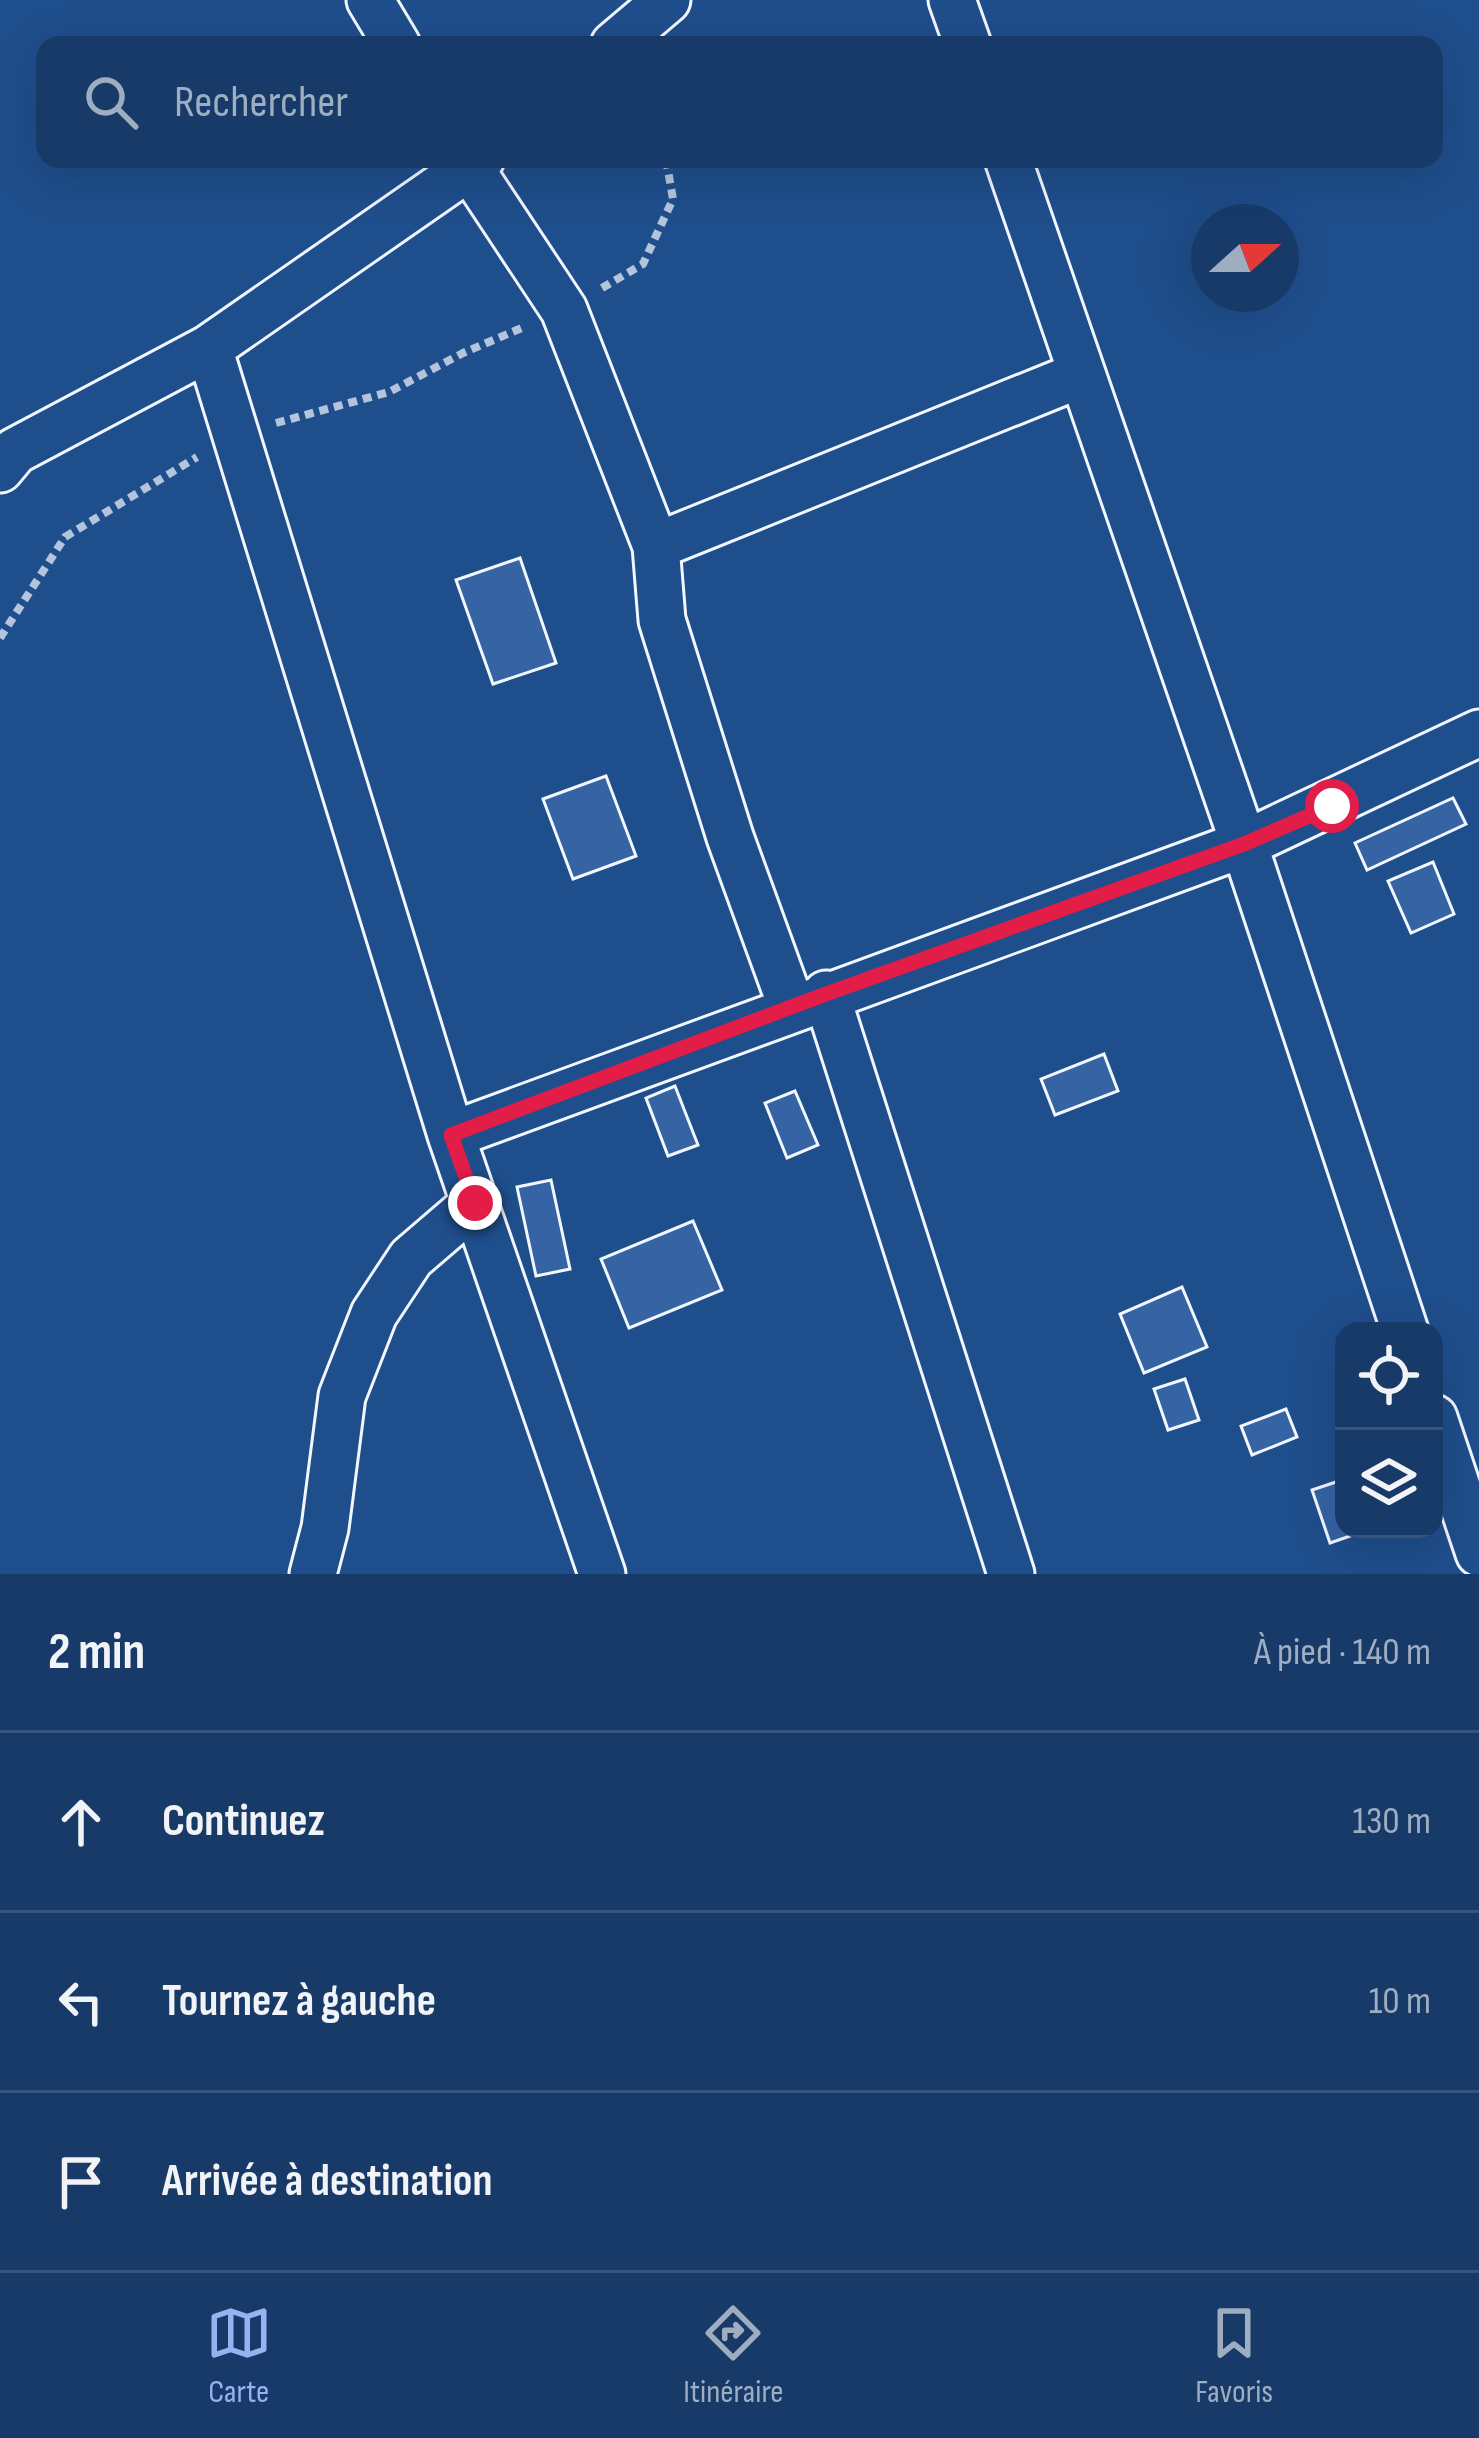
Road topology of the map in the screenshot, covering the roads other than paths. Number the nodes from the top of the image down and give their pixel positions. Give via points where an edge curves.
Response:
1 (370, 0) edge
2 (667, 0) edge
3 (952, 0) edge
4 (392, 36) edge
5 (625, 36) edge
6 (965, 36) edge
7 (463, 168) edge
8 (475, 168) edge
9 (1011, 168) edge
10 (209, 348) junction
11 (1082, 374) junction
12 (0, 469) edge
13 (656, 546) junction
14 (1479, 734) edge
15 (1244, 844) junction
16 (809, 1001) junction
17 (451, 1135) junction
18 (475, 1203) junction
19 (1402, 1322) edge
20 (1438, 1430) edge
21 (1479, 1553) edge
22 (313, 1574) edge
23 (602, 1574) edge
24 (1011, 1574) edge

1 - 4 street
2 - 5 street
3 - 6 street
7 - 10 street
8 - 13 street via 564,310
9 - 11 street
10 - 12 street via 15,451
10 - 17 street
11 - 13 street
11 - 15 street
13 - 16 street via 662,620 730,836
14 - 15 street
15 - 16 street
15 - 19 street
16 - 17 street
16 - 24 street
17 - 18 street
18 - 22 street via 411,1258 374,1314 342,1396
18 - 23 street
20 - 21 street

